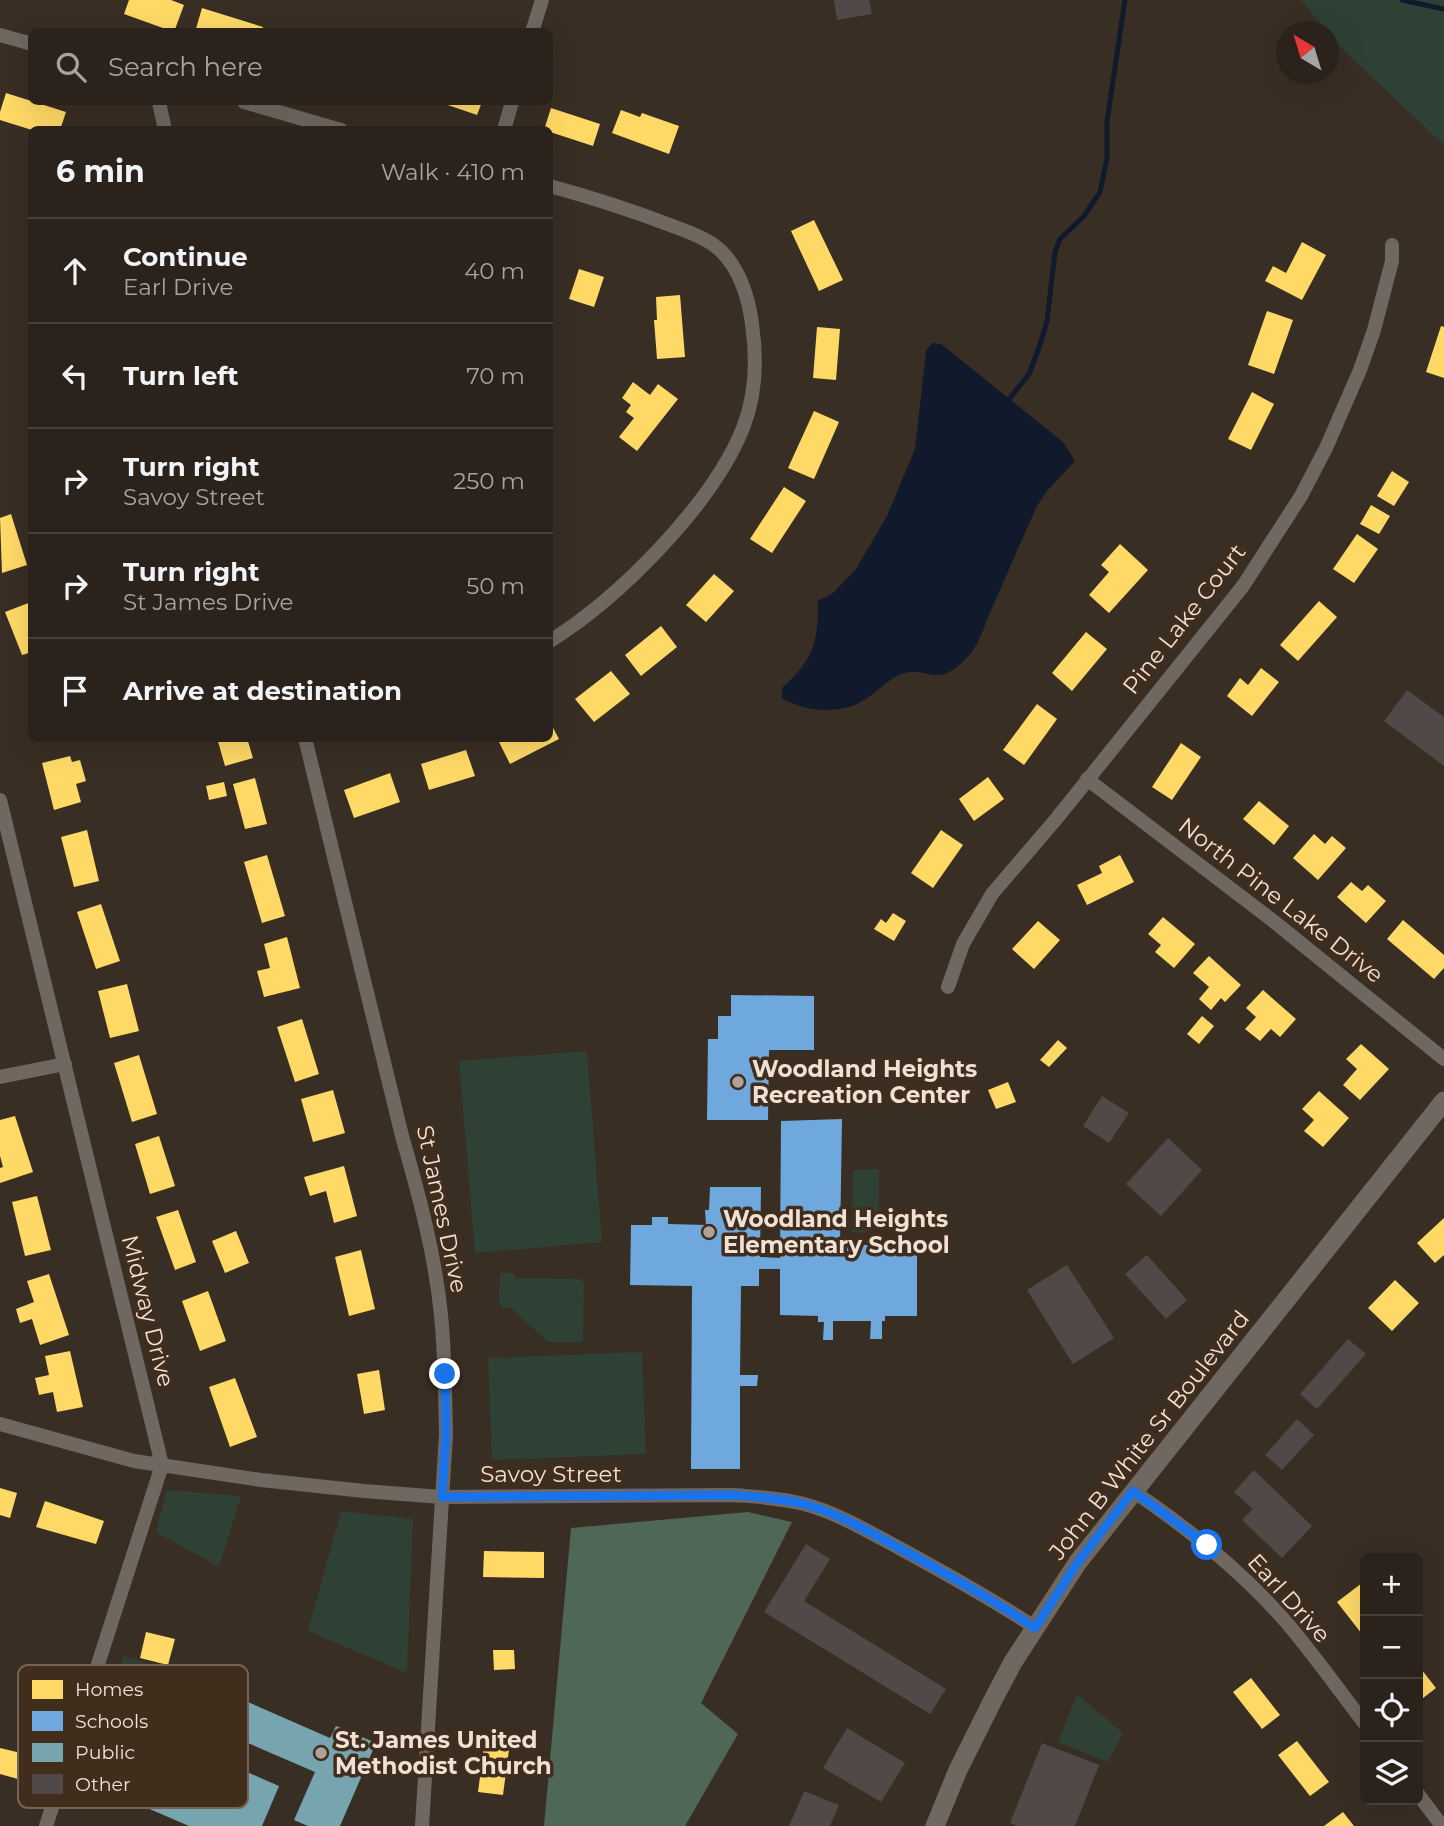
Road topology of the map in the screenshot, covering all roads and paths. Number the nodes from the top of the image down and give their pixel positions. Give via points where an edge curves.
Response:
1 (541, 0) edge
2 (533, 28) edge
3 (0, 35) edge
4 (28, 43) edge
5 (160, 105) edge
6 (254, 105) edge
7 (511, 105) edge
8 (164, 126) edge
9 (327, 126) edge
10 (505, 126) edge
11 (553, 187) edge
12 (1392, 246) dead end
13 (553, 639) edge
14 (306, 742) edge
15 (1087, 779) junction
16 (0, 800) edge
17 (948, 988) dead end
18 (1444, 1059) edge
19 (65, 1064) junction
20 (0, 1077) edge
21 (1444, 1101) edge
22 (0, 1424) edge
23 (162, 1465) junction
24 (1133, 1491) junction
25 (442, 1497) junction
26 (1035, 1628) junction
27 (98, 1665) edge
28 (1360, 1718) edge
29 (1423, 1801) edge
30 (52, 1808) edge
31 (46, 1826) edge
32 (422, 1826) edge
33 (935, 1826) edge
34 (1442, 1826) edge

1 - 2 street
3 - 4 street
5 - 8 street
6 - 9 street
7 - 10 street
11 - 13 street via 699,236 722,252 739,276 746,297 755,364 744,425 715,481 629,578
12 - 15 street, Pine Lake Court via 1392,261 1360,370 1301,496 1243,586
14 - 25 street, St James Drive via 432,1253 445,1374
15 - 17 street, Pine Lake Court via 992,894 963,943
15 - 18 street, North Pine Lake Drive
16 - 19 street, Midway Drive
19 - 20 street
19 - 23 street, Midway Drive
21 - 24 main road, John B White Sr Boulevard
22 - 23 street, Savoy Street via 106,1455
23 - 25 street, Savoy Street via 261,1480
23 - 27 street
24 - 26 main road, John B White Sr Boulevard
24 - 28 street, Earl Drive via 1207,1545 1247,1583 1286,1622
25 - 26 street, Savoy Street via 734,1495 803,1504 836,1514 990,1598
25 - 32 street, St James Drive
26 - 33 main road, John B White Sr Boulevard via 984,1716
29 - 34 street
30 - 31 street

